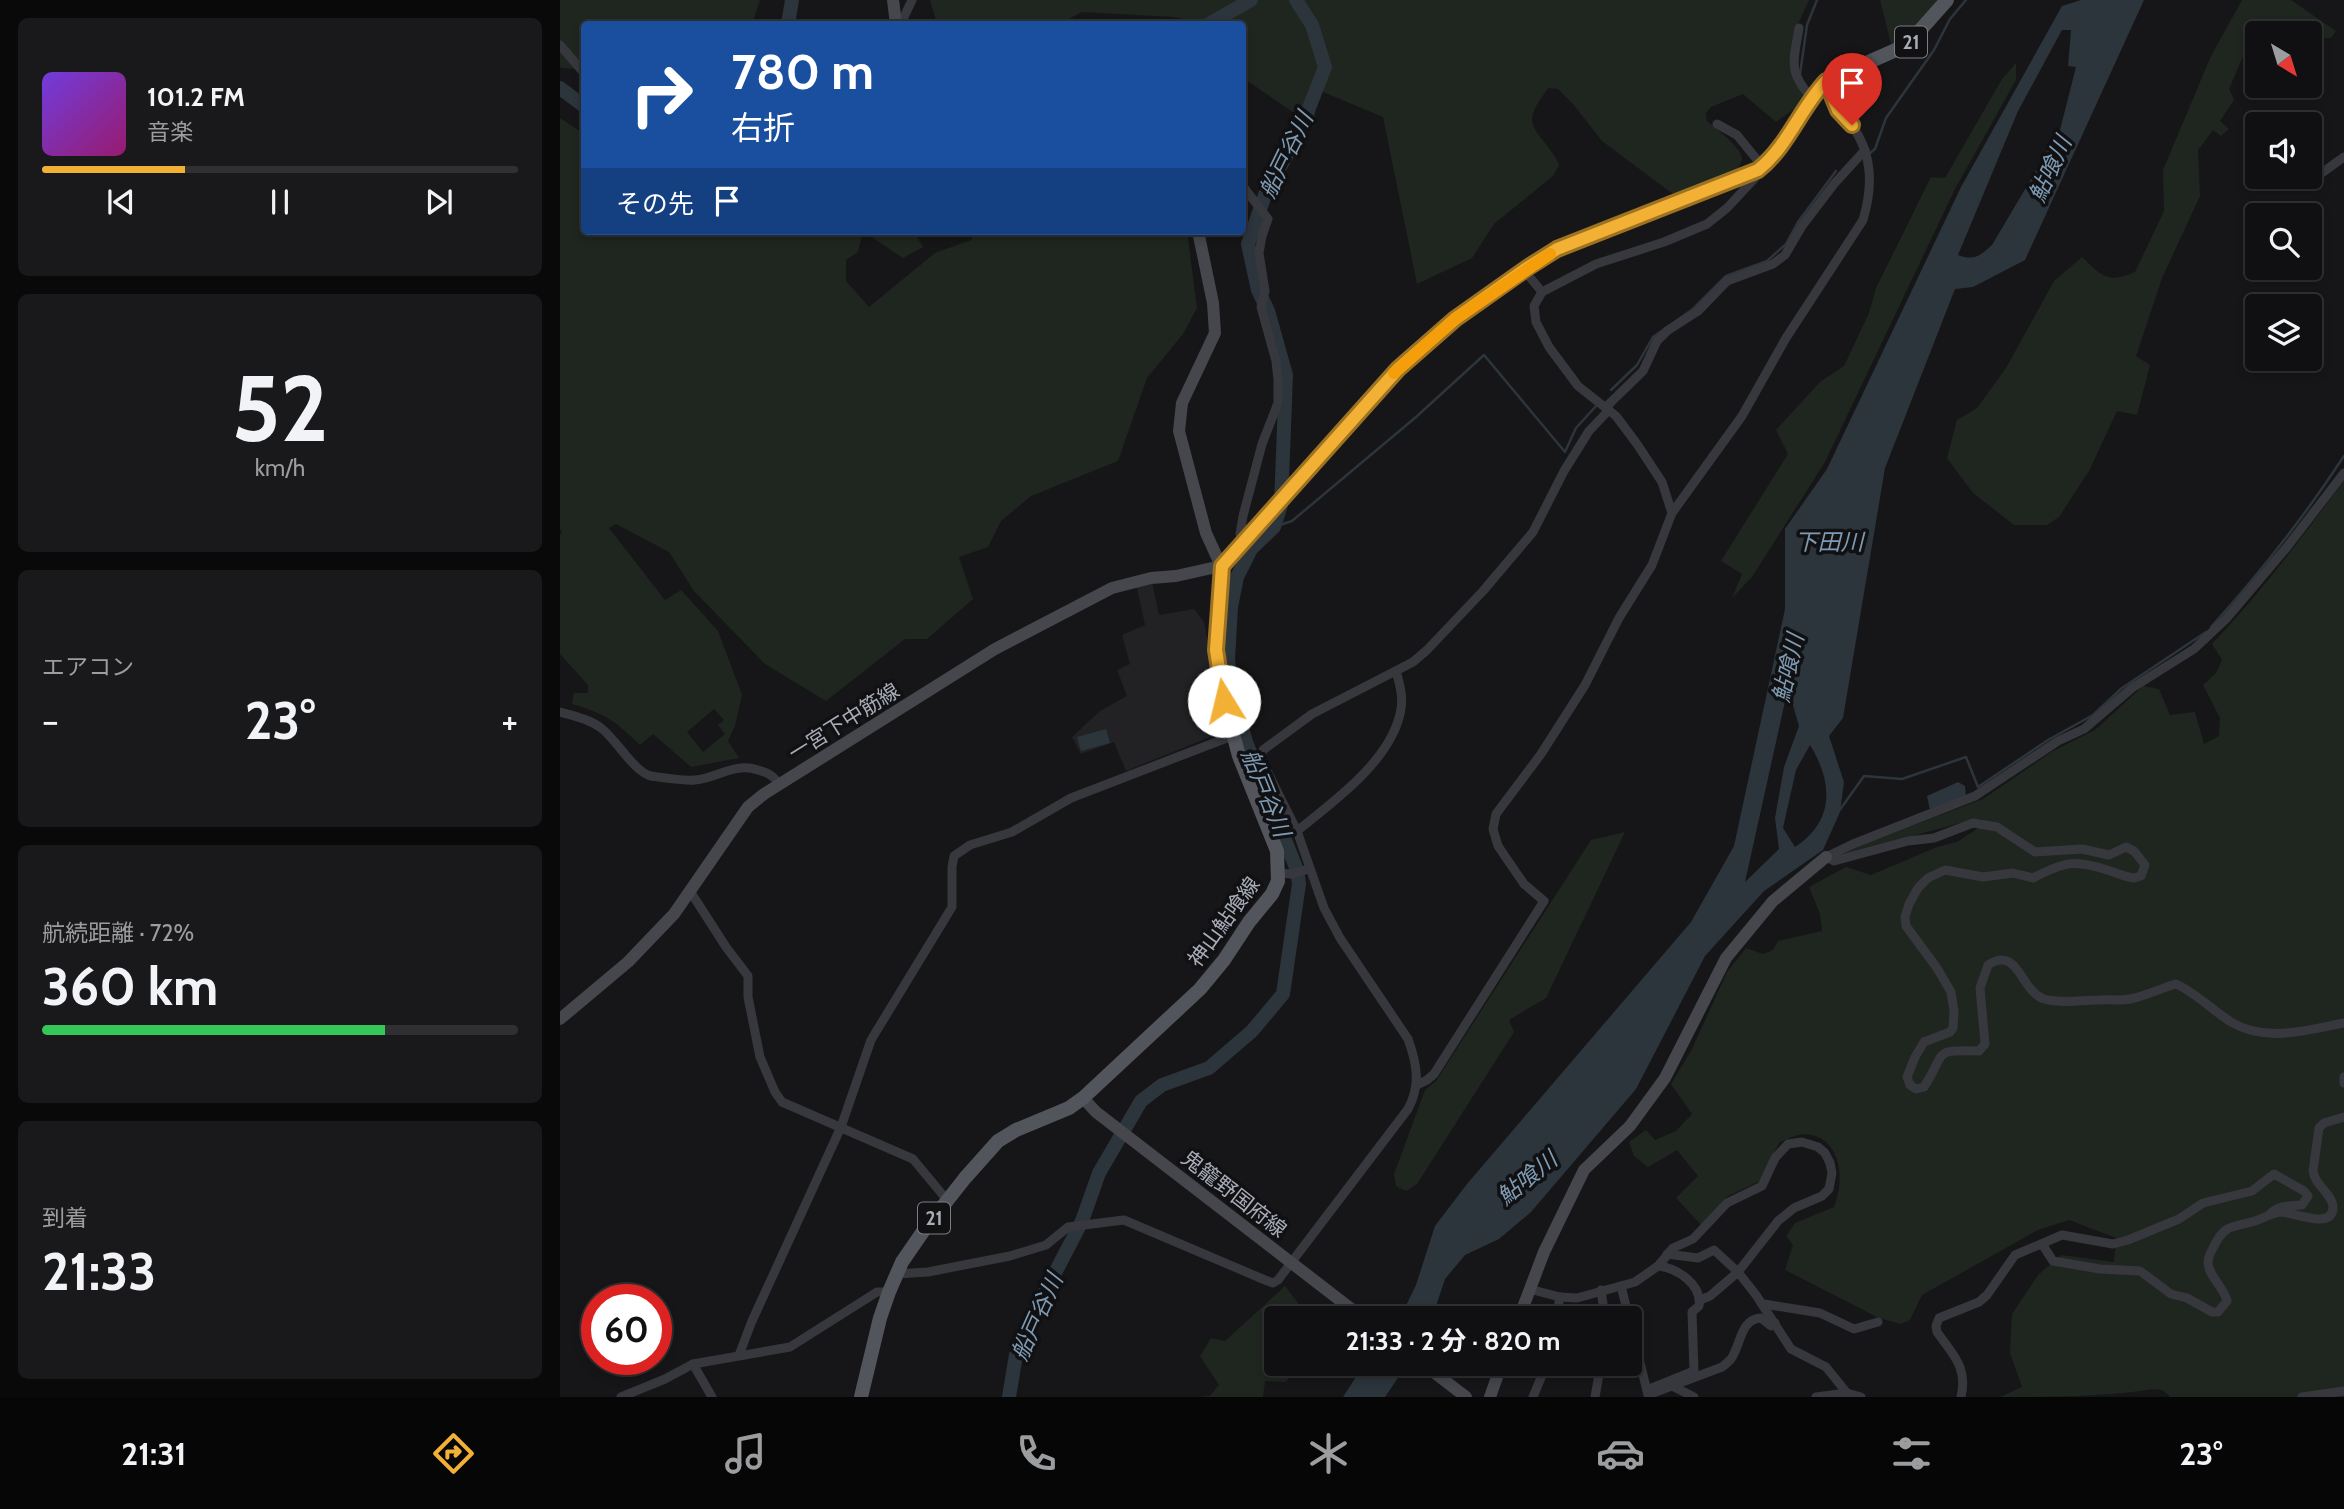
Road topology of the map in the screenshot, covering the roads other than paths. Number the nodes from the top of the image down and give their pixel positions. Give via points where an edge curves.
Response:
1 (893, 0) edge
2 (912, 0) edge
3 (1947, 0) edge
4 (896, 21) edge
5 (899, 21) edge
6 (1799, 28) dead end
7 (560, 44) edge
8 (581, 69) edge
9 (1826, 81) junction
10 (1811, 97) junction
11 (1717, 124) dead end
12 (1866, 150) junction
13 (2344, 158) edge
14 (1760, 169) junction
15 (2322, 174) edge
16 (1246, 189) edge
17 (1199, 235) edge
18 (1524, 270) junction
19 (1542, 292) junction
20 (1607, 408) junction
21 (2344, 473) edge
22 (1672, 513) junction
23 (1243, 540) junction
24 (1222, 566) junction
25 (1396, 671) junction
26 (560, 712) edge
27 (1232, 736) junction
28 (779, 784) junction
29 (1297, 831) junction
30 (1826, 857) junction
31 (1306, 870) junction
32 (1286, 874) junction
33 (690, 891) junction
34 (560, 1019) edge
35 (2344, 1023) edge
36 (2344, 1077) edge
37 (2344, 1083) edge
38 (1417, 1085) junction
39 (1083, 1098) junction
40 (2344, 1117) edge
41 (841, 1127) junction
42 (947, 1200) junction
43 (2269, 1215) junction
44 (2042, 1244) junction
45 (1667, 1254) junction
46 (1658, 1266) junction
47 (1738, 1272) junction
48 (897, 1274) junction
49 (1621, 1286) junction
50 (1529, 1289) junction
51 (1601, 1290) junction
52 (889, 1292) junction
53 (1560, 1297) junction
54 (1700, 1300) junction
55 (1764, 1304) junction
56 (1347, 1306) edge
57 (1523, 1306) edge
58 (1558, 1306) edge
59 (1603, 1306) edge
60 (1625, 1306) edge
61 (1878, 1322) dead end
62 (1775, 1323) junction
63 (739, 1355) junction
64 (692, 1364) junction
65 (1439, 1376) edge
66 (1497, 1376) edge
67 (1541, 1376) edge
68 (1599, 1376) edge
69 (1641, 1376) edge
70 (1674, 1387) junction
71 (2344, 1391) edge
72 (1847, 1393) junction
73 (1647, 1394) edge
74 (621, 1397) edge
75 (712, 1397) edge
76 (861, 1397) edge
77 (1466, 1397) edge
78 (1490, 1397) edge
79 (1533, 1397) edge
80 (1595, 1397) edge
81 (1694, 1397) edge
82 (1816, 1397) edge
83 (1861, 1397) edge
84 (1961, 1397) edge
85 (2302, 1397) edge

1 - 4 main road
2 - 5 street
3 - 9 main road, 21 via 1908,45
6 - 10 street via 1794,71
7 - 8 street
9 - 10 main road, 21
9 - 12 street via 1838,110
10 - 14 main road, 21 via 1777,153
11 - 14 street via 1737,135
12 - 20 street via 1834,184 1785,255 1727,281 1698,311 1668,331 1657,341 1643,371
12 - 22 street via 1871,176 1864,220 1800,315 1741,416
13 - 15 street
14 - 18 main road, 21 via 1557,249
14 - 19 street via 1707,224 1596,264
16 - 23 street via 1268,219 1259,253 1265,291 1261,307 1279,380 1278,403 1246,504
17 - 24 main road via 1215,333 1182,403 1179,431 1206,533
18 - 19 street
18 - 23 main road, 21 via 1455,319 1398,369
19 - 20 street via 1534,306 1549,346 1578,386
20 - 22 street via 1662,482
20 - 25 street via 1564,471 1533,532 1427,650
21 - 30 street via 2226,620 2194,649 2132,688 2084,729 1975,796
22 - 38 street via 1652,565 1585,685 1496,814 1493,829 1498,846 1524,884 1544,901 1434,1074
23 - 24 main road, 21
24 - 27 main road, 神山鮎喰線 via 1216,650
24 - 28 main road, 一宮下中筋線 via 1112,588 995,649
25 - 29 street via 1400,715 1378,755 1358,781
25 - 29 street via 1312,714 1263,750 1261,759
26 - 28 street via 600,727 650,775 692,780 748,767 773,775
27 - 32 main road, 神山鮎喰線
27 - 41 street via 1071,798 1012,832 958,852 953,860 952,907 871,1040
28 - 33 main road, 一宮下中筋線 via 748,807
29 - 31 street
30 - 35 street via 1834,861 1934,838 1973,823 1997,827 2035,852 2082,849 2109,855 2126,847 2144,865 2141,876 2134,878 2070,862 2028,879 2013,873 1983,877 1945,870 1928,878 1909,904 1906,926 1951,992 1953,1028 1924,1042 1907,1077 1916,1089 1924,1087 1941,1054 1983,1048 1980,988 1988,965 2002,960 2019,970 2025,984 2047,1000 2130,999 2176,984 2232,1023 2253,1031 2273,1034
30 - 50 main road via 1773,901 1726,958 1665,1078 1630,1126 1584,1170
31 - 32 street
31 - 38 street via 1340,938 1408,1039
32 - 39 main road, 神山鮎喰線 / 21 via 1206,983
33 - 34 main road, 一宮下中筋線 via 628,962
33 - 41 street via 748,976 760,1057 775,1092 782,1102
36 - 37 street
38 - 48 street via 1401,1119 1273,1283 1130,1221 1068,1227 1046,1245 1010,1256
39 - 42 main road, 神山鮎喰線 / 21 via 998,1141
39 - 56 main road, 鬼籠野国府線
40 - 43 street via 2319,1128 2313,1171 2332,1212 2320,1220 2294,1213
41 - 42 street via 913,1159
41 - 63 street
42 - 48 main road, 神山鮎喰線 / 21
43 - 44 street via 2232,1226 2219,1236 2209,1255 2208,1265 2227,1301 2218,1312 2171,1294 2140,1271 2053,1261
43 - 44 street via 2281,1206 2302,1205 2308,1196 2274,1174 2252,1191 2215,1198 2127,1240 2113,1244 2062,1235
44 - 84 street via 2015,1255 1979,1302 1939,1318 1937,1332 1961,1366
45 - 46 street
45 - 47 street via 1698,1258 1714,1250
45 - 47 street via 1693,1240 1727,1203 1762,1186 1775,1158 1788,1144 1818,1147 1830,1163 1829,1189 1778,1221
46 - 49 street
46 - 54 street via 1672,1267 1681,1274
47 - 54 street
47 - 55 street
48 - 52 main road, 神山鮎喰線 / 21
49 - 51 street
49 - 60 street
50 - 53 street
50 - 57 main road
51 - 53 street via 1590,1296
51 - 59 street
52 - 63 street via 877,1292 796,1344
52 - 76 main road, 神山鮎喰線 / 21
53 - 58 street
54 - 73 street via 1692,1312 1694,1371
55 - 61 street via 1820,1313 1854,1329
55 - 62 street
62 - 70 street via 1771,1326 1754,1318 1722,1367
62 - 72 street via 1791,1349 1826,1367
63 - 64 street
64 - 74 street
64 - 75 street
65 - 77 main road
66 - 78 main road
67 - 79 street
68 - 80 street
69 - 73 street
70 - 73 street
70 - 81 street
71 - 85 street
72 - 82 street
72 - 83 street

